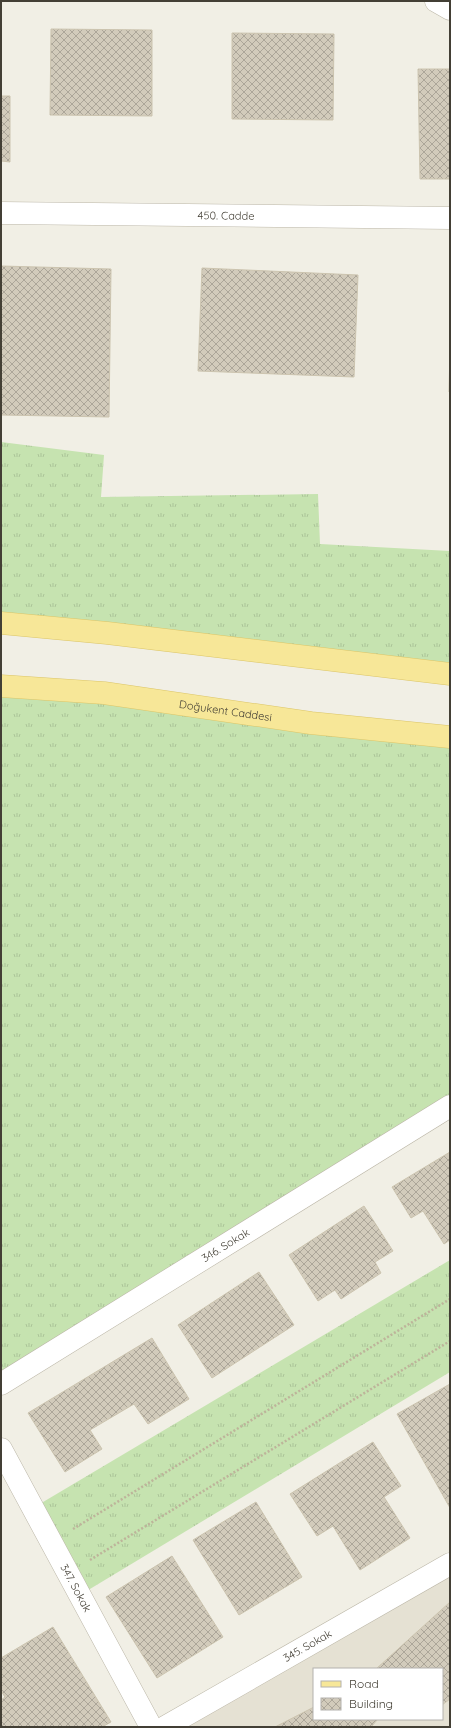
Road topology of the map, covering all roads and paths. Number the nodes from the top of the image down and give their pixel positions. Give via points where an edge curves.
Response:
1 (436, 1) edge
2 (450, 9) edge
3 (1, 213) edge
4 (450, 218) edge
5 (1, 623) edge
6 (450, 674) edge
7 (1, 686) edge
8 (450, 737) edge
9 (450, 1106) edge
10 (450, 1299) edge
11 (450, 1341) edge
12 (1, 1384) edge
13 (1, 1449) edge
14 (51, 1542) junction
15 (450, 1564) edge
16 (68, 1573) junction
17 (151, 1727) edge
18 (165, 1727) edge

1 - 2 street
3 - 4 street, 450. Cadde
5 - 6 main road via 107,633
7 - 8 main road, Doğukent Caddesi via 104,693 311,723
9 - 12 street, 346. Sokak
10 - 14 path
11 - 16 path
13 - 14 street, 347. Sokak
14 - 16 street, 347. Sokak
15 - 18 street, 345. Sokak
16 - 17 street, 347. Sokak

